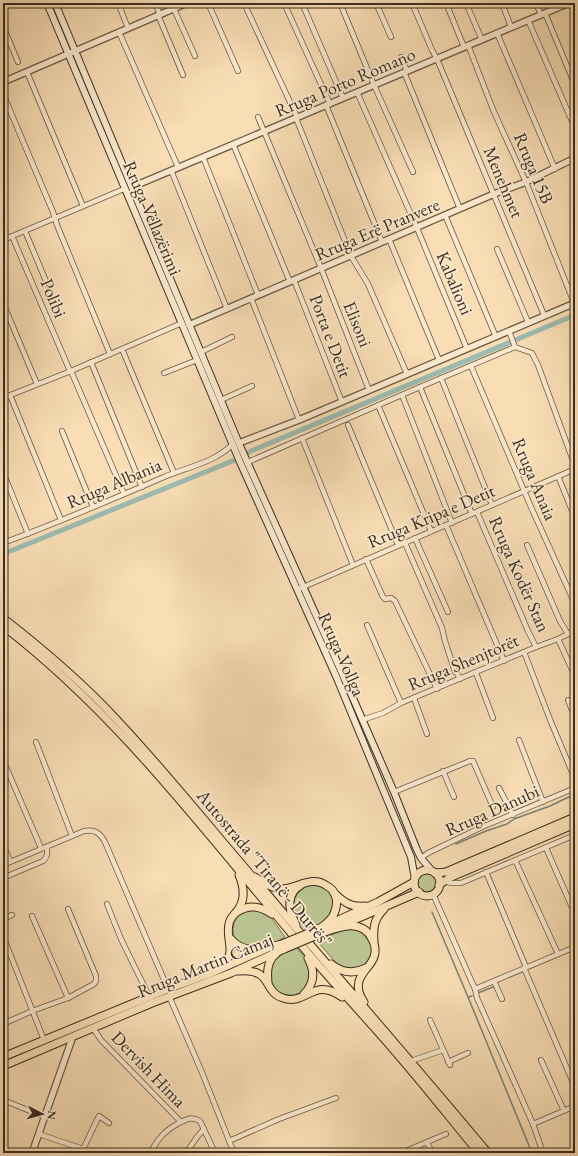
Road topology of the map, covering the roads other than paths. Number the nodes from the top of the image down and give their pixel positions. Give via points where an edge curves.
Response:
1 (47, 3) edge
2 (55, 3) edge
3 (118, 3) edge
4 (155, 3) edge
5 (187, 3) edge
6 (208, 3) edge
7 (244, 3) edge
8 (284, 3) edge
9 (302, 3) edge
10 (340, 3) edge
11 (376, 3) edge
12 (412, 3) edge
13 (446, 3) edge
14 (466, 3) edge
15 (502, 3) edge
16 (536, 3) edge
17 (569, 3) edge
18 (560, 5) edge
19 (174, 9) junction
20 (543, 14) junction
21 (159, 15) junction
22 (528, 20) junction
23 (3, 26) edge
24 (512, 27) junction
25 (128, 28) junction
26 (119, 32) junction
27 (497, 33) junction
28 (391, 37) dead end
29 (482, 40) junction
30 (466, 46) junction
31 (74, 50) junction
32 (68, 53) junction
33 (195, 56) dead end
34 (401, 57) dead end
35 (437, 59) junction
36 (18, 62) dead end
37 (238, 71) dead end
38 (27, 72) junction
39 (405, 72) junction
40 (183, 75) dead end
41 (3, 82) edge
42 (374, 85) junction
43 (575, 85) edge
44 (357, 92) junction
45 (3, 94) edge
46 (343, 98) junction
47 (328, 104) junction
48 (258, 117) dead end
49 (297, 118) junction
50 (575, 128) edge
51 (264, 131) junction
52 (233, 144) junction
53 (203, 157) junction
54 (575, 158) edge
55 (178, 167) junction
56 (555, 169) junction
57 (171, 170) junction
58 (413, 172) dead end
59 (526, 182) junction
60 (132, 187) junction
61 (124, 189) junction
62 (494, 194) junction
63 (83, 206) junction
64 (460, 209) junction
65 (445, 216) junction
66 (55, 218) junction
67 (417, 228) junction
68 (25, 231) junction
69 (12, 236) junction
70 (389, 239) junction
71 (3, 240) edge
72 (382, 242) junction
73 (497, 250) dead end
74 (350, 256) junction
75 (321, 268) junction
76 (292, 281) junction
77 (48, 286) dead end
78 (258, 295) junction
79 (251, 298) junction
80 (3, 303) edge
81 (574, 303) edge
82 (227, 309) junction
83 (544, 316) junction
84 (528, 322) junction
85 (182, 323) junction
86 (189, 325) junction
87 (508, 331) junction
88 (232, 336) dead end
89 (496, 337) junction
90 (515, 346) junction
91 (122, 349) junction
92 (467, 349) junction
93 (201, 352) junction
94 (110, 354) junction
95 (197, 360) junction
96 (439, 360) junction
97 (91, 362) junction
98 (471, 366) junction
99 (71, 371) junction
100 (164, 373) dead end
101 (407, 374) junction
102 (441, 378) junction
103 (37, 384) junction
104 (252, 386) dead end
105 (420, 387) junction
106 (369, 390) junction
107 (10, 395) junction
108 (402, 395) junction
109 (3, 398) edge
110 (221, 400) junction
111 (342, 402) junction
112 (378, 405) junction
113 (299, 420) junction
114 (348, 425) dead end
115 (62, 431) dead end
116 (302, 438) junction
117 (236, 446) junction
118 (247, 461) junction
119 (575, 468) edge
120 (3, 472) edge
121 (174, 473) junction
122 (558, 476) junction
123 (142, 487) junction
124 (525, 491) junction
125 (124, 494) junction
126 (492, 505) junction
127 (93, 507) junction
128 (477, 512) junction
129 (472, 514) junction
130 (575, 518) edge
131 (61, 520) junction
132 (452, 523) junction
133 (446, 525) junction
134 (431, 531) junction
135 (28, 534) junction
136 (415, 538) junction
137 (3, 543) edge
138 (404, 543) junction
139 (398, 545) junction
140 (527, 545) dead end
141 (366, 559) junction
142 (353, 565) junction
143 (304, 586) junction
144 (297, 590) junction
145 (575, 604) edge
146 (448, 612) dead end
147 (3, 618) edge
148 (367, 625) dead end
149 (3, 626) edge
150 (575, 631) edge
151 (568, 634) junction
152 (558, 639) junction
153 (536, 647) junction
154 (524, 652) junction
155 (504, 660) junction
156 (477, 672) junction
157 (575, 676) edge
158 (460, 679) junction
159 (437, 689) junction
160 (414, 698) junction
161 (568, 700) dead end
162 (401, 704) junction
163 (493, 718) dead end
164 (575, 718) edge
165 (362, 720) junction
166 (427, 734) dead end
167 (519, 740) dead end
168 (36, 742) dead end
169 (3, 760) edge
170 (443, 771) junction
171 (575, 779) edge
172 (499, 788) dead end
173 (575, 788) edge
174 (394, 792) junction
175 (454, 797) dead end
176 (543, 802) junction
177 (493, 807) dead end
178 (513, 815) junction
179 (575, 817) edge
180 (575, 824) edge
181 (575, 835) edge
182 (72, 836) junction
183 (3, 845) edge
184 (47, 847) junction
185 (42, 848) junction
186 (546, 848) junction
187 (421, 858) junction
188 (515, 860) junction
189 (10, 861) junction
190 (3, 865) edge
191 (237, 870) junction
192 (434, 872) junction
193 (486, 872) junction
194 (249, 874) junction
195 (3, 878) edge
196 (415, 880) junction
197 (304, 883) junction
198 (442, 883) junction
199 (419, 892) junction
200 (334, 893) junction
201 (433, 894) junction
202 (378, 902) junction
203 (107, 904) dead end
204 (389, 905) junction
205 (68, 909) dead end
206 (237, 912) junction
207 (575, 914) edge
208 (12, 915) dead end
209 (32, 916) dead end
210 (3, 919) edge
211 (279, 920) junction
212 (333, 929) junction
213 (320, 930) junction
214 (3, 936) edge
215 (302, 936) junction
216 (230, 938) junction
217 (374, 941) junction
218 (301, 946) junction
219 (270, 947) junction
220 (575, 947) edge
221 (282, 948) junction
222 (317, 953) junction
223 (558, 954) junction
224 (10, 955) junction
225 (3, 958) edge
226 (366, 968) junction
227 (525, 968) junction
228 (231, 973) junction
229 (209, 974) junction
230 (494, 981) junction
231 (268, 983) junction
232 (475, 989) junction
233 (169, 993) junction
234 (573, 996) dead end
235 (68, 998) junction
236 (150, 998) junction
237 (299, 998) junction
238 (502, 999) dead end
239 (575, 1001) edge
240 (355, 1007) junction
241 (32, 1011) junction
242 (430, 1020) dead end
243 (3, 1024) edge
244 (94, 1028) junction
245 (388, 1034) junction
246 (73, 1036) junction
247 (44, 1040) junction
248 (443, 1050) junction
249 (468, 1053) dead end
250 (3, 1057) edge
251 (541, 1060) dead end
252 (411, 1061) junction
253 (3, 1066) edge
254 (575, 1087) edge
255 (336, 1098) dead end
256 (3, 1100) edge
257 (575, 1106) edge
258 (564, 1111) junction
259 (45, 1117) junction
260 (182, 1122) junction
261 (109, 1123) dead end
262 (533, 1124) junction
263 (204, 1129) junction
264 (39, 1134) junction
265 (446, 1134) dead end
266 (229, 1141) junction
267 (427, 1142) junction
268 (32, 1153) edge
269 (150, 1153) edge
270 (186, 1153) edge
271 (215, 1153) edge
272 (234, 1153) edge
273 (400, 1153) edge
274 (432, 1153) edge
275 (479, 1153) edge
276 (488, 1153) edge
277 (543, 1153) edge

1 - 32 main road, Rruga Vëllazërimi
2 - 31 main road, Rruga Vëllazërimi
3 - 25 street
4 - 21 street
5 - 19 street
6 - 37 street
7 - 49 street
8 - 47 street
9 - 46 street
10 - 42 street
11 - 28 street
12 - 35 street, Menehmet
13 - 30 street, Rruga 15B
14 - 29 street
15 - 24 street
16 - 20 street
17 - 18 street, Rruga Porto Romano
18 - 20 street, Rruga Porto Romano
19 - 21 street
19 - 33 street
20 - 22 street, Rruga Porto Romano
20 - 43 street
21 - 25 street
21 - 40 street
22 - 24 street, Rruga Porto Romano
22 - 50 street
23 - 36 street
24 - 27 street, Rruga Porto Romano
25 - 26 street
26 - 31 street
26 - 55 street
27 - 29 street, Rruga Porto Romano
27 - 56 street
29 - 30 street, Rruga Porto Romano
30 - 35 street, Rruga Porto Romano
30 - 59 street, Rruga 15B
31 - 32 street
31 - 60 main road, Rruga Vëllazërimi
32 - 38 street
32 - 61 main road, Rruga Vëllazërimi
34 - 39 street
35 - 39 street, Rruga Porto Romano
35 - 62 street, Menehmet
38 - 41 street
38 - 63 street
39 - 42 street, Rruga Porto Romano
39 - 64 street
42 - 44 street, Rruga Porto Romano
42 - 58 street
44 - 46 street, Rruga Porto Romano
44 - 67 street, Kabalioni
45 - 66 street
46 - 47 street, Rruga Porto Romano
47 - 49 street, Rruga Porto Romano
47 - 72 street
48 - 51 street, Elisoni
49 - 51 street, Rruga Porto Romano
49 - 74 street
51 - 52 street, Rruga Porto Romano
51 - 75 street, Elisoni
52 - 53 street, Rruga Porto Romano
52 - 76 street, Porta e Detit
53 - 55 street, Rruga Porto Romano
53 - 78 street
54 - 56 street, Rruga Erë Pranvere
55 - 57 street, Rruga Porto Romano
56 - 59 street, Rruga Erë Pranvere
57 - 60 street, Rruga Porto Romano
57 - 82 street
59 - 62 street, Rruga Erë Pranvere
59 - 81 street, Rruga 15B
60 - 86 main road, Rruga Vëllazërimi
61 - 63 street
61 - 85 main road, Rruga Vëllazërimi
62 - 64 street, Rruga Erë Pranvere
62 - 83 street, Menehmet
63 - 66 street
64 - 65 street, Rruga Erë Pranvere
65 - 67 street, Rruga Erë Pranvere
65 - 89 street
66 - 68 street
66 - 94 street
67 - 70 street, Rruga Erë Pranvere
67 - 92 street, Kabalioni
68 - 69 street
68 - 77 street
69 - 71 street
69 - 99 street, Polibi
70 - 72 street, Rruga Erë Pranvere
70 - 96 street
72 - 74 street, Rruga Erë Pranvere
73 - 84 street
74 - 75 street, Rruga Erë Pranvere
74 - 101 street via 368,284
75 - 76 street, Rruga Erë Pranvere
75 - 106 street, Elisoni
76 - 78 street, Rruga Erë Pranvere
76 - 111 street, Porta e Detit
78 - 79 street, Rruga Erë Pranvere
79 - 82 street, Rruga Erë Pranvere
79 - 113 street
80 - 103 street
81 - 83 street
82 - 86 street, Rruga Erë Pranvere
83 - 84 street
84 - 87 street
85 - 91 street
85 - 95 main road, Rruga Vëllazërimi
86 - 93 main road, Rruga Vëllazërimi
87 - 89 street
87 - 90 street
88 - 93 street
89 - 92 street
90 - 98 street
90 - 119 street via 532,353 538,365
91 - 94 street
91 - 121 street
92 - 96 street
93 - 110 main road, Rruga Vëllazërimi
94 - 97 street
95 - 100 street
95 - 117 main road, Rruga Vëllazërimi
96 - 101 street
97 - 99 street
97 - 123 street
98 - 102 street
98 - 124 street, Rruga Anaia
99 - 103 street
99 - 125 street, Polibi
101 - 106 street
102 - 105 street
102 - 126 street
103 - 107 street
104 - 110 street
105 - 108 street
105 - 129 street
106 - 111 street
107 - 109 street
107 - 131 street
108 - 112 street
108 - 132 street
110 - 117 main road, Rruga Vëllazërimi
111 - 113 street
112 - 116 street
112 - 134 street
113 - 117 street
114 - 139 street
115 - 127 street
116 - 118 street
116 - 142 street
117 - 118 main road, Rruga Vollga
117 - 121 street, Rruga Albania via 212,459
117 - 144 main road, Rruga Vollga via 240,462
118 - 143 main road, Rruga Vollga
119 - 122 street, Rruga Kripa e Detit
120 - 135 street
121 - 123 street, Rruga Albania
122 - 124 street, Rruga Kripa e Detit
122 - 130 street
123 - 125 street, Rruga Albania
124 - 126 street, Rruga Kripa e Detit
124 - 145 street, Rruga Anaia
125 - 127 street, Rruga Albania
126 - 128 street, Rruga Kripa e Detit
127 - 131 street, Rruga Albania
128 - 129 street, Rruga Kripa e Detit
128 - 153 street, Rruga Kodër Stan
129 - 132 street, Rruga Kripa e Detit
131 - 135 street, Rruga Albania
132 - 133 street, Rruga Kripa e Detit
133 - 134 street, Rruga Kripa e Detit
133 - 155 street
134 - 136 street, Rruga Kripa e Detit
135 - 137 street, Rruga Albania
136 - 138 street, Rruga Kripa e Detit
136 - 146 street
138 - 139 street, Rruga Kripa e Detit
138 - 158 street via 442,628 455,672
139 - 141 street, Rruga Kripa e Detit
140 - 151 street, Rruga Kodër Stan
141 - 142 street, Rruga Kripa e Detit
141 - 159 street via 383,597 396,600
142 - 143 street, Rruga Kripa e Detit
143 - 144 street, Rruga Kripa e Detit
143 - 165 main road, Rruga Vollga
144 - 196 main road, Rruga Vollga via 336,676 411,857
147 - 194 main road, Autostrada "Tiranë - Durrës" via 34,642 116,719 220,837
148 - 162 street
149 - 191 main road, Autostrada "Tiranë - Durrës" via 66,678 112,724 180,800
150 - 151 street, Rruga Shenjtorët
151 - 152 street, Rruga Shenjtorët
152 - 153 street, Rruga Shenjtorët
152 - 157 street
153 - 154 street, Rruga Shenjtorët
154 - 155 street, Rruga Shenjtorët
154 - 171 street
155 - 156 street, Rruga Shenjtorët
156 - 158 street, Rruga Shenjtorët
156 - 163 street
158 - 159 street, Rruga Shenjtorët
159 - 160 street, Rruga Shenjtorët
160 - 162 street, Rruga Shenjtorët
160 - 166 street
161 - 164 street
162 - 165 street, Rruga Shenjtorët
165 - 174 main road, Rruga Vollga
167 - 176 street
168 - 182 street
169 - 185 street
170 - 174 street
170 - 175 street
170 - 177 street via 470,760 475,762
172 - 178 street
173 - 176 street, Rruga Danubi
174 - 187 main road, Rruga Vollga
176 - 178 street, Rruga Danubi
178 - 187 street, Rruga Danubi via 482,827
179 - 192 main road via 446,872
180 - 198 main road
181 - 186 street
182 - 184 street
182 - 233 street via 90,830 101,835
183 - 189 street
184 - 185 street
184 - 195 street via 46,859
185 - 189 street
186 - 188 street
186 - 207 street
187 - 192 main road, Rruga Vollga
188 - 193 street
188 - 223 street
189 - 190 street
191 - 206 main road via 244,892
191 - 211 main road, Autostrada "Tiranë - Durrës"
192 - 196 main road via 423,871
192 - 198 main road
193 - 198 street via 458,884
193 - 227 street
194 - 197 main road via 280,889
194 - 215 main road, Autostrada "Tiranë - Durrës"
196 - 199 main road
196 - 202 main road, Rruga Martin Camaj
197 - 200 main road via 322,883
197 - 215 main road via 295,890 289,903 291,914
198 - 201 main road
199 - 201 main road
199 - 204 main road, Rruga Martin Camaj
200 - 202 main road via 352,906
200 - 213 main road via 337,902 335,912
201 - 232 street
202 - 213 main road, Rruga Martin Camaj
203 - 236 street
204 - 212 main road, Rruga Martin Camaj
204 - 217 main road via 375,922
205 - 235 street via 96,976 96,981 90,986
206 - 211 main road via 247,907 257,907
206 - 216 main road via 228,929
208 - 210 street
209 - 235 street
211 - 218 main road, Autostrada "Tiranë - Durrës"
212 - 213 main road, Rruga Martin Camaj
212 - 217 main road via 351,925 359,927 368,932
213 - 221 main road, Rruga Martin Camaj, bridge
214 - 224 street
215 - 222 main road, Autostrada "Tiranë - Durrës"
216 - 219 main road via 237,945 247,949
216 - 229 main road via 227,960 220,968
217 - 226 main road via 374,958
218 - 237 main road via 314,974 309,988
218 - 240 main road, Autostrada "Tiranë - Durrës"
219 - 221 main road, Rruga Martin Camaj
219 - 229 main road, Rruga Martin Camaj
220 - 223 street
221 - 228 main road, Rruga Martin Camaj
221 - 231 main road via 268,966
222 - 226 main road via 342,971 352,972
222 - 245 main road, Autostrada "Tiranë - Durrës"
223 - 227 street
224 - 225 street
224 - 241 street
226 - 245 main road via 360,980 359,994
227 - 230 street
227 - 254 street
228 - 231 main road via 253,971 260,974
228 - 233 main road, Rruga Martin Camaj
229 - 233 main road, Rruga Martin Camaj
230 - 232 street
230 - 238 street
231 - 237 main road via 281,998
232 - 262 street
233 - 236 main road, Rruga Martin Camaj
233 - 244 main road, Rruga Martin Camaj
233 - 266 street
234 - 239 street
235 - 241 street
236 - 247 main road, Rruga Martin Camaj
237 - 240 main road via 317,989 327,989
240 - 275 main road, Autostrada "Tiranë - Durrës"
241 - 243 street
241 - 247 street
242 - 248 street
244 - 246 main road, Rruga Martin Camaj
244 - 260 street, Dervish Hima via 101,1040
245 - 252 main road, Autostrada "Tiranë - Durrës"
246 - 253 main road, Rruga Martin Camaj
246 - 259 street
247 - 250 main road, Rruga Martin Camaj
248 - 249 street via 449,1064
248 - 252 street
251 - 258 street
252 - 276 main road, Autostrada "Tiranë - Durrës"
255 - 266 street
256 - 259 street
257 - 258 street
258 - 262 street
259 - 264 street
260 - 263 street, Dervish Hima via 195,1118
260 - 269 street via 161,1135
261 - 264 street via 100,1116 83,1149
262 - 277 street
263 - 270 street
263 - 271 street, Dervish Hima
264 - 268 street
265 - 267 street
266 - 272 street
267 - 273 street
267 - 274 street

